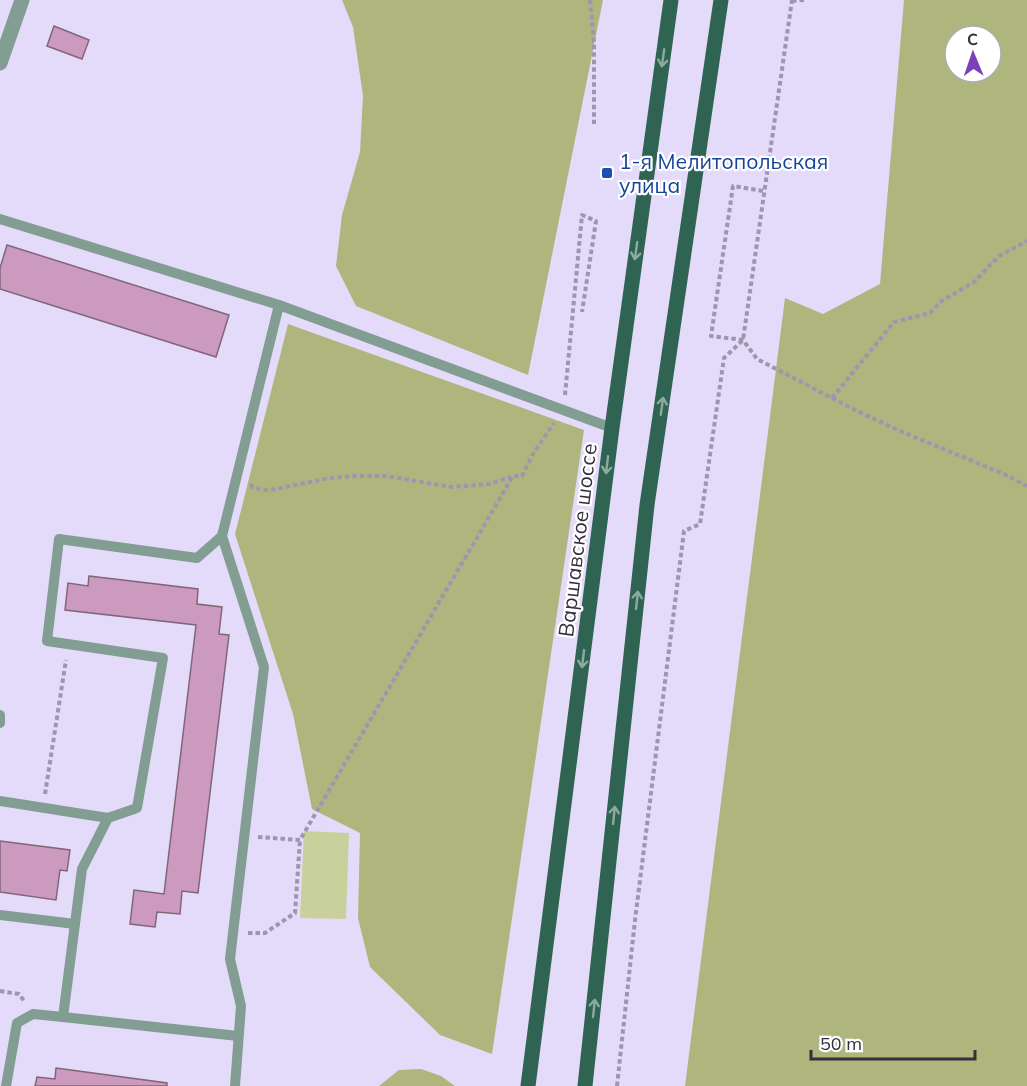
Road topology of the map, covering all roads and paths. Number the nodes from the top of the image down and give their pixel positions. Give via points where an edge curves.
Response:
1 (22, 0) edge
2 (590, 0) edge
3 (671, 0) edge
4 (721, 0) edge
5 (804, 0) edge
6 (792, 1) edge
7 (0, 63) edge
8 (594, 124) dead end
9 (763, 191) junction
10 (0, 219) edge
11 (1027, 241) edge
12 (279, 306) junction
13 (582, 312) dead end
14 (743, 340) junction
15 (832, 398) junction
16 (564, 409) junction
17 (612, 428) junction
18 (243, 452) junction
19 (513, 476) junction
20 (1027, 486) edge
21 (222, 536) junction
22 (69, 644) junction
23 (0, 715) edge
24 (0, 723) edge
25 (0, 801) edge
26 (43, 808) junction
27 (108, 818) junction
28 (244, 836) junction
29 (300, 840) junction
30 (0, 915) edge
31 (75, 924) junction
32 (233, 933) junction
33 (0, 991) edge
34 (33, 1014) junction
35 (63, 1017) junction
36 (238, 1036) junction
37 (588, 1067) junction
38 (6, 1086) edge
39 (235, 1086) edge
40 (528, 1086) edge
41 (585, 1086) edge
42 (590, 1086) edge
43 (617, 1086) edge

1 - 7 street
2 - 8 path
3 -> 17 main road, Варшавское шоссе
37 -> 4 main road via 647,506
5 - 6 path
6 - 9 path
9 - 14 path
9 - 14 path via 733,186 711,336
10 - 12 lane
11 - 15 path via 999,256 974,282 940,302 930,313 894,322
12 - 16 lane
12 - 18 lane
13 - 16 path via 596,221 582,215
14 - 15 path via 757,359
14 - 43 path via 724,358 700,524 684,531
15 - 20 path
16 - 17 lane
16 - 19 path via 522,476
17 -> 40 main road, Варшавское шоссе
18 - 19 path via 252,487 264,490 356,476 386,476 451,487 489,484
18 - 21 lane
19 - 29 path
21 - 22 lane via 197,558 59,539 47,641
21 - 28 lane via 264,667
22 - 26 path
22 - 27 lane via 163,658 137,808
23 - 24 lane
25 - 26 lane
26 - 27 lane
27 - 31 lane via 82,869
28 - 29 path
28 - 32 lane
29 - 32 path via 295,913 265,933
30 - 31 lane
31 - 35 lane
32 - 36 lane via 230,959 241,1006
33 - 34 path via 19,994
34 - 35 lane
34 - 38 lane via 17,1023
35 - 36 lane
36 - 39 lane
37 - 41 main road
37 - 42 street

